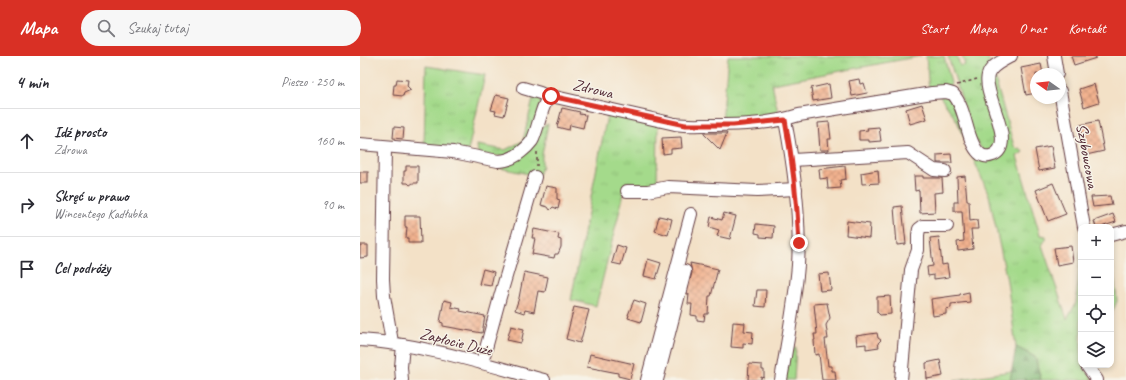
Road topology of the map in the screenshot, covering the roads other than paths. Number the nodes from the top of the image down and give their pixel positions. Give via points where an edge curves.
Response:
1 (1011, 56) edge
2 (1054, 56) edge
3 (1056, 68) edge
4 (523, 88) dead end
5 (548, 97) junction
6 (1062, 104) edge
7 (785, 120) junction
8 (360, 144) edge
9 (385, 147) junction
10 (793, 160) junction
11 (945, 171) dead end
12 (535, 177) road end
13 (796, 189) junction
14 (627, 191) dead end
15 (691, 214) dead end
16 (1083, 224) edge
17 (947, 226) dead end
18 (1126, 230) edge
19 (1114, 233) edge
20 (689, 253) dead end
21 (360, 340) edge
22 (398, 343) junction
23 (482, 363) junction
24 (1088, 368) edge
25 (402, 380) edge
26 (544, 380) edge
27 (647, 380) edge
28 (657, 380) edge
29 (781, 380) edge
30 (901, 380) edge
31 (1097, 380) edge

1 - 7 street, Zdrowa via 992,68 987,77 1002,141 996,154 989,157 976,150 960,104 953,94 949,93 907,96 799,115
2 - 3 street
4 - 5 street
5 - 7 street, Zdrowa via 554,96 685,125 733,125
5 - 9 street, Zdrowa via 531,142 519,154 506,161 453,152
6 - 16 street, Szybowcowa
7 - 10 street
8 - 9 street, Zdrowa
9 - 22 street via 384,296
10 - 11 street via 908,153 930,168
10 - 13 street
12 - 23 street
13 - 14 street via 757,191 668,187 648,191
13 - 29 street via 798,266
15 - 27 street
17 - 30 street via 924,226 919,229 918,250 911,270
18 - 19 street
20 - 28 street
21 - 22 street, Zapłocie Duże
22 - 23 street, Zapłocie Duże
22 - 25 street
23 - 26 street, Zapłocie Duże
24 - 31 street

